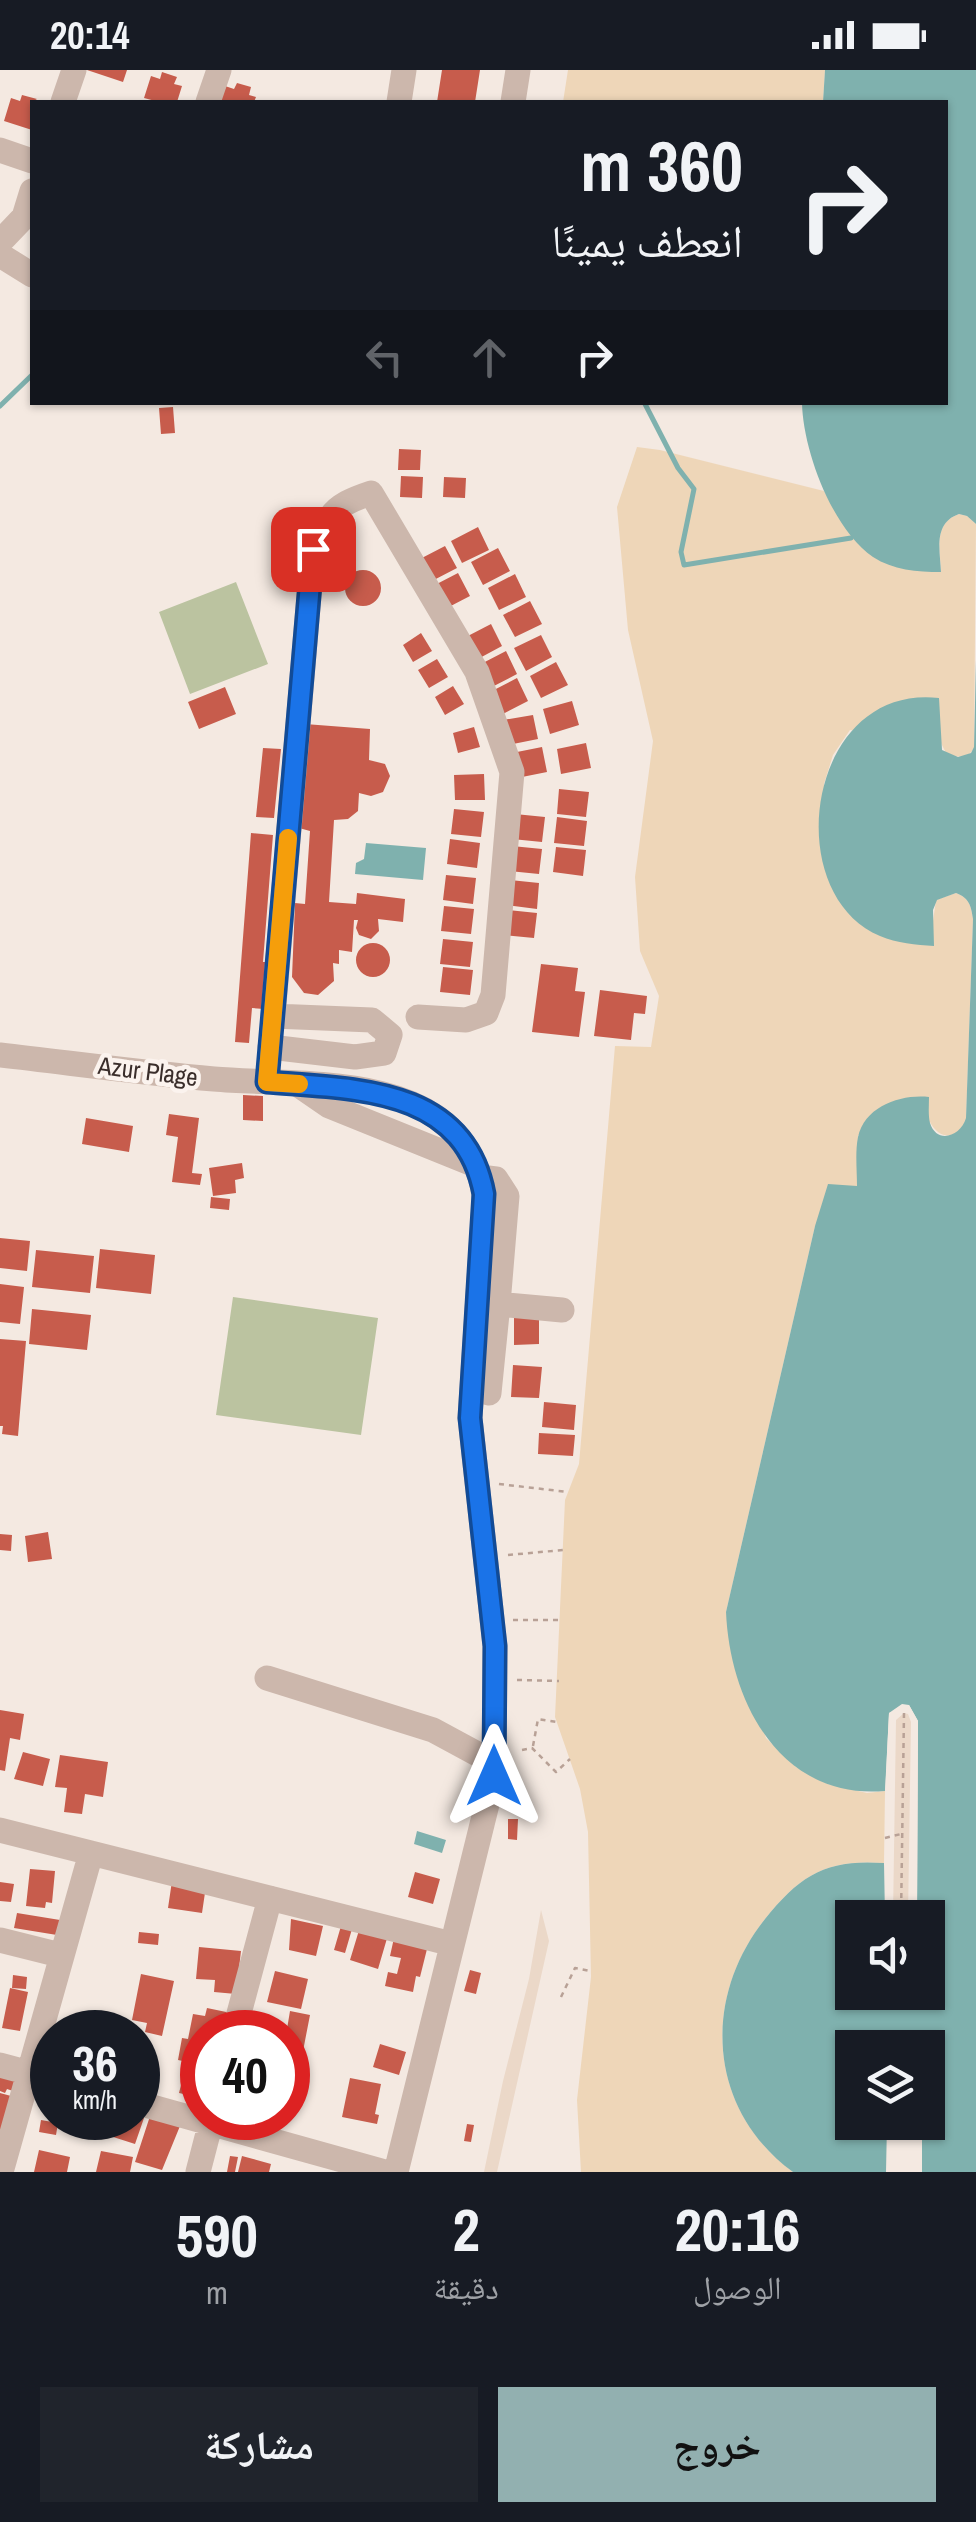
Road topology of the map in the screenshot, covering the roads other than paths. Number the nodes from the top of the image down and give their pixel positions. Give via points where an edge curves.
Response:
1 (74, 70) edge
2 (219, 70) edge
3 (404, 70) edge
4 (518, 70) edge
5 (64, 100) edge
6 (209, 100) edge
7 (400, 100) edge
8 (514, 100) edge
9 (0, 150) edge
10 (30, 161) edge
11 (30, 197) edge
12 (0, 242) edge
13 (0, 255) edge
14 (30, 274) edge
15 (273, 1016) junction
16 (418, 1017) dead end
17 (270, 1046) junction
18 (0, 1054) edge
19 (267, 1082) junction
20 (478, 1171) junction
21 (498, 1304) junction
22 (562, 1310) dead end
23 (489, 1393) dead end
24 (267, 1678) dead end
25 (494, 1763) junction
26 (0, 1830) edge
27 (90, 1853) junction
28 (270, 1898) junction
29 (0, 1940) edge
30 (452, 1944) junction
31 (60, 1955) junction
32 (51, 2010) edge
33 (240, 2010) edge
34 (0, 2064) edge
35 (30, 2073) edge
36 (30, 2101) edge
37 (206, 2140) edge
38 (278, 2140) edge
39 (1, 2172) edge
40 (198, 2172) edge
41 (385, 2172) edge
42 (396, 2172) edge

1 - 5 street
2 - 6 street
3 - 7 street
4 - 8 street
9 - 10 street
11 - 12 street via 24,216
13 - 14 street
15 - 16 street via 313,549 330,516 371,493 477,672 512,772 493,995 486,1013 466,1020
15 - 17 street
15 - 17 street via 372,1020 390,1035 384,1053 355,1057
17 - 19 street
18 - 19 street, Azur Plage
19 - 20 street, Azur Plage via 297,1084 329,1106
20 - 21 street via 508,1196
20 - 25 street via 484,1194 470,1418 495,1646
21 - 22 street
21 - 23 street
24 - 25 street via 433,1730
25 - 30 street
26 - 27 street
27 - 28 street
27 - 31 street
28 - 30 street
28 - 33 street
29 - 31 street
30 - 42 street
31 - 32 street
34 - 35 street
36 - 39 street
37 - 40 street
38 - 41 street

